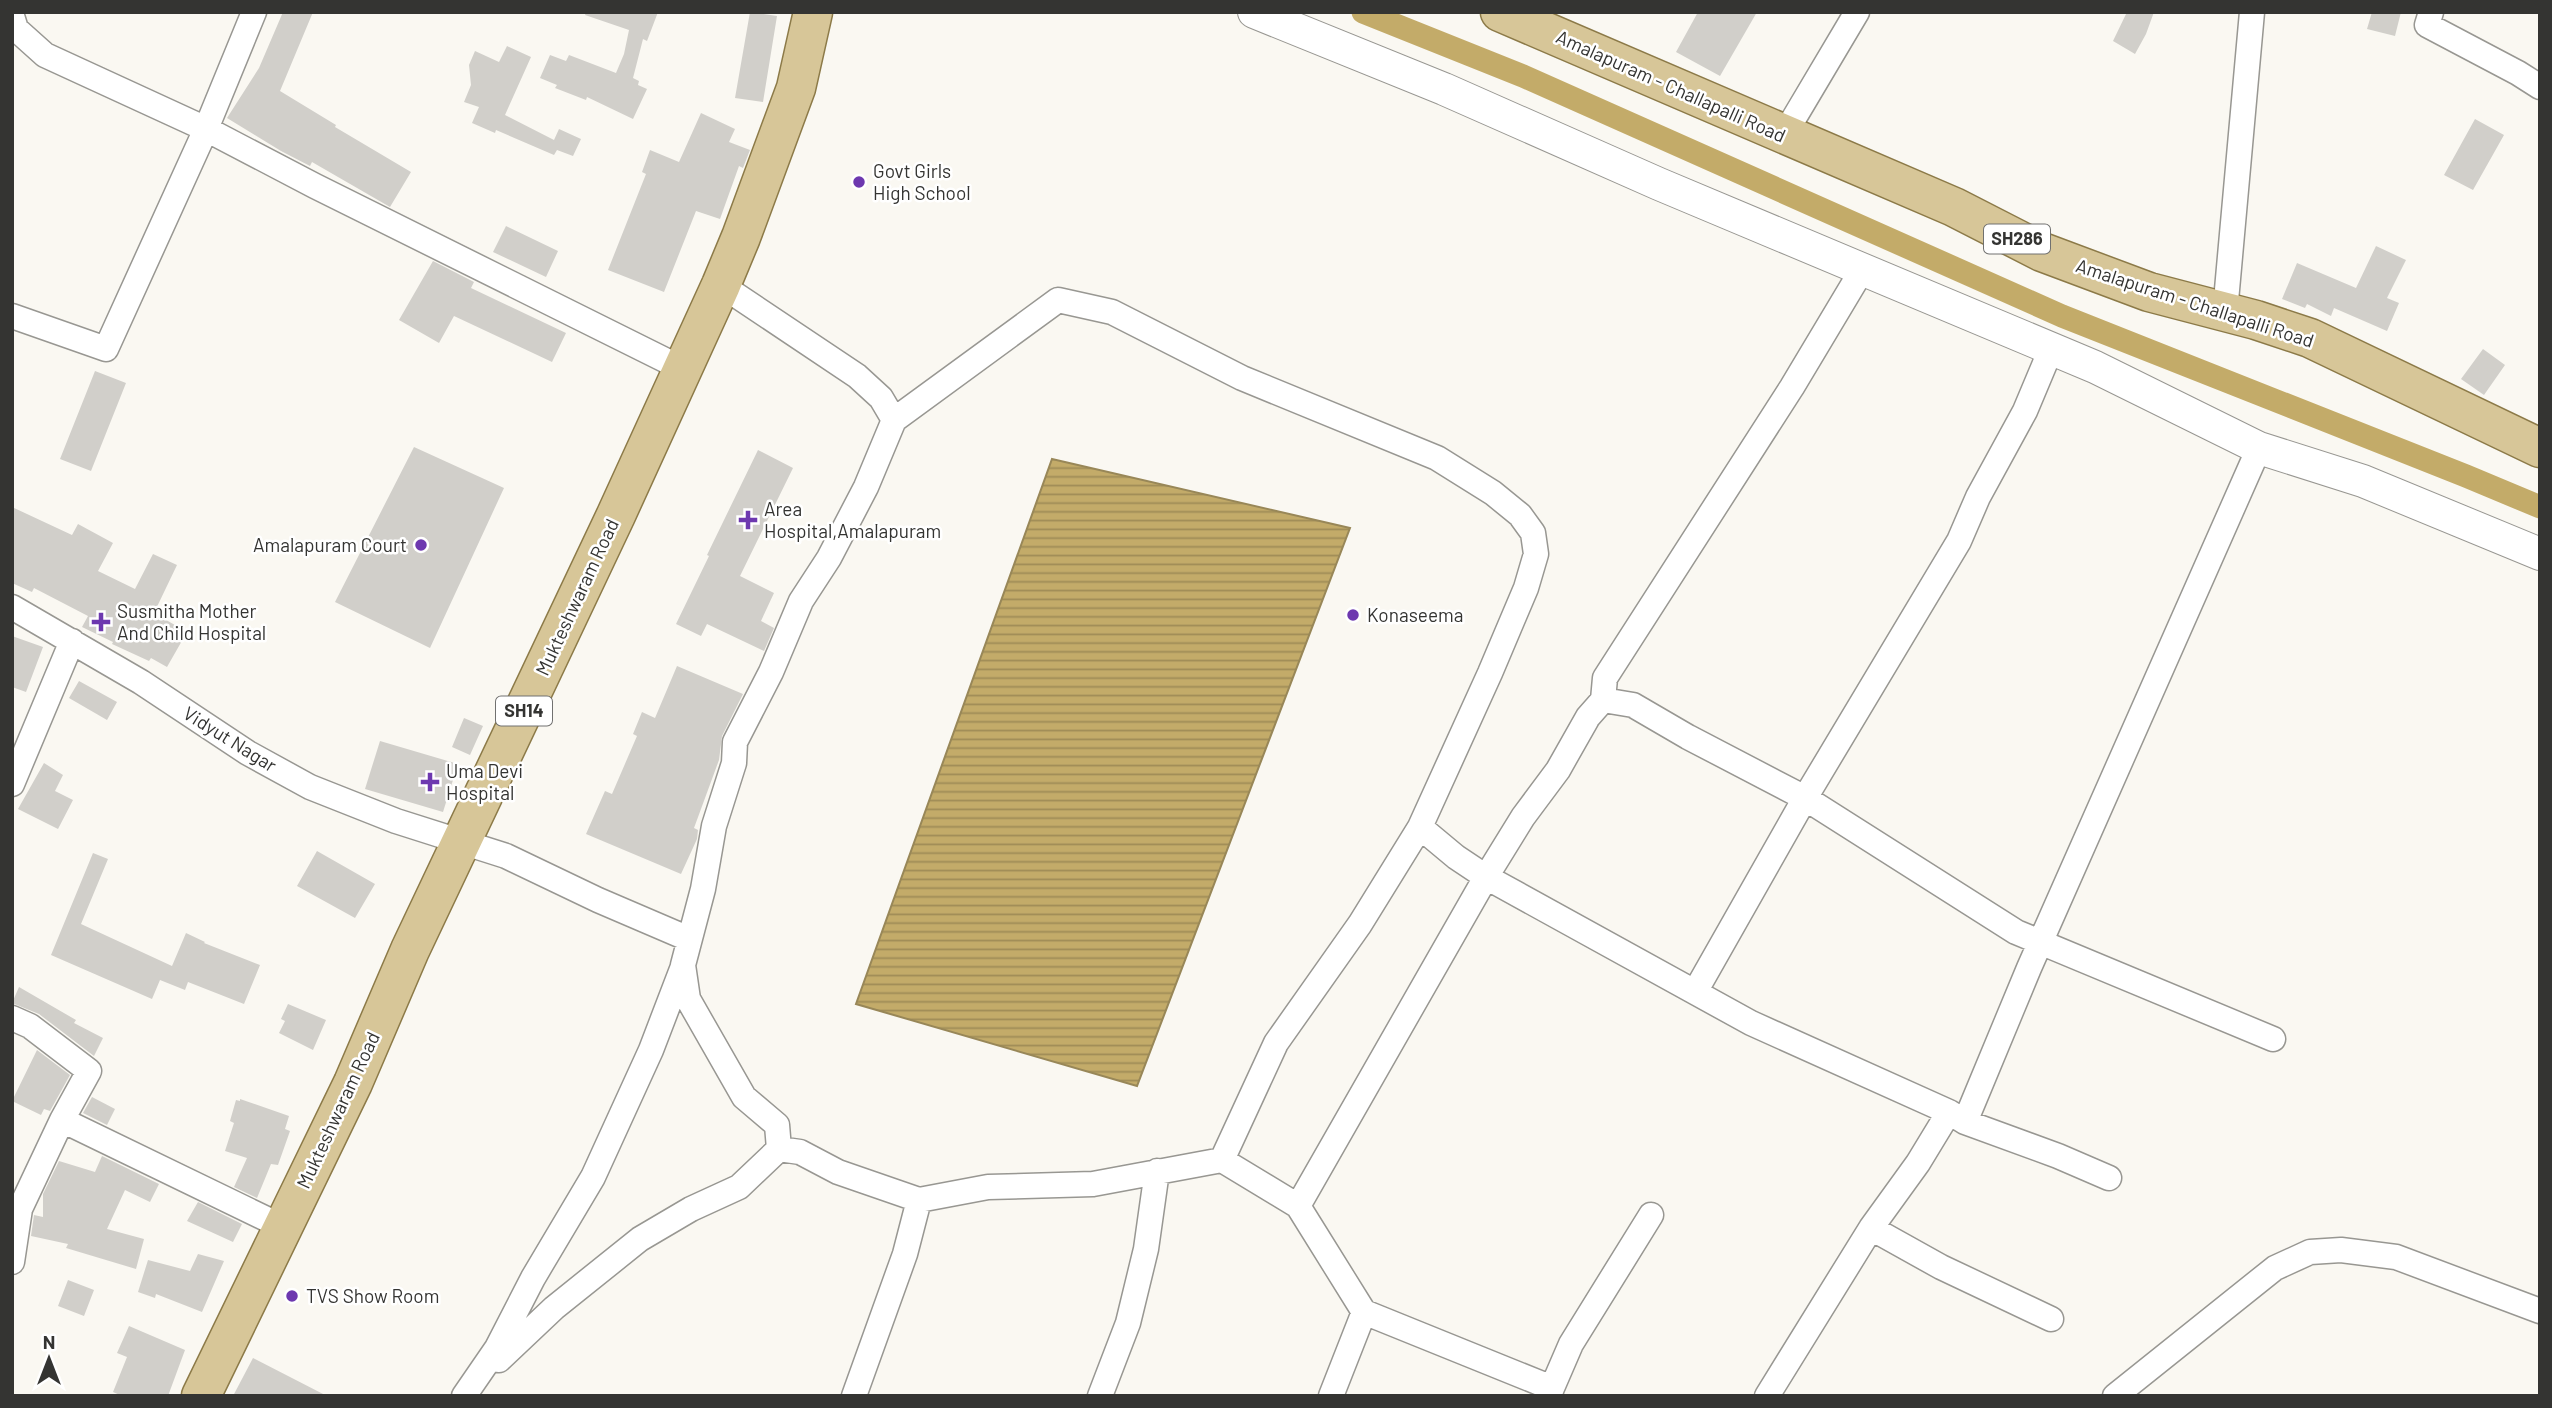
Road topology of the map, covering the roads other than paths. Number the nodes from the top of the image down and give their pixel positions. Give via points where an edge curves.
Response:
1 (254, 12) edge
2 (813, 12) edge
3 (1254, 12) edge
4 (1500, 12) edge
5 (1857, 12) edge
6 (2252, 12) edge
7 (2431, 12) edge
8 (12, 16) edge
9 (2540, 87) edge
10 (206, 129) junction
11 (1784, 135) junction
12 (1863, 270) junction
13 (721, 285) junction
14 (2224, 312) junction
15 (12, 316) edge
16 (2051, 349) junction
17 (683, 369) junction
18 (894, 420) junction
19 (2259, 448) junction
20 (2540, 448) edge
21 (2540, 554) edge
22 (12, 607) edge
23 (72, 641) junction
24 (1603, 700) junction
25 (14, 775) edge
26 (1805, 798) junction
27 (1420, 827) junction
28 (461, 842) junction
29 (1486, 877) junction
30 (689, 939) junction
31 (2040, 943) junction
32 (683, 965) junction
33 (1695, 992) junction
34 (12, 1018) edge
35 (2273, 1039) dead end
36 (1957, 1117) junction
37 (62, 1120) junction
38 (779, 1149) junction
39 (1222, 1160) junction
40 (1157, 1171) junction
41 (2109, 1178) dead end
42 (919, 1200) junction
43 (1298, 1206) junction
44 (1651, 1215) dead end
45 (283, 1227) junction
46 (1871, 1228) junction
47 (12, 1262) edge
48 (2540, 1311) edge
49 (1364, 1312) junction
50 (2051, 1319) dead end
51 (1551, 1392) edge
52 (466, 1393) edge
53 (201, 1396) edge
54 (854, 1396) edge
55 (1100, 1396) edge
56 (1331, 1396) edge
57 (1767, 1396) edge
58 (2115, 1396) edge

1 - 10 street
2 - 13 main road, Mukteshwaram Road / SH14 via 796,88
3 - 12 street
4 - 11 main road, Amalapuram - Challapalli Road / SH286
5 - 11 street
6 - 14 street
7 - 9 street via 2427,26
8 - 10 street via 16,29 45,55
10 - 15 street via 106,349
10 - 17 street
11 - 14 main road, Amalapuram - Challapalli Road / SH286 via 1954,208 2042,252 2150,292
12 - 16 street
12 - 24 street via 1605,678
13 - 17 main road, Mukteshwaram Road / SH14
13 - 18 street via 857,376 881,398
14 - 20 main road, Amalapuram - Challapalli Road / SH286 via 2309,338
16 - 19 street
16 - 26 street via 1959,541
17 - 28 main road, Mukteshwaram Road / SH14
18 - 27 street via 1058,300 1112,312 1242,378 1437,458 1493,493 1520,515 1533,533 1536,554 1490,673
18 - 30 street via 866,486 801,601 735,742 734,763 714,826
19 - 21 street via 2363,481
19 - 31 street
22 - 23 street, Vidyut Nagar
23 - 25 street
23 - 28 street, Vidyut Nagar via 310,787
24 - 26 street via 1633,705
24 - 29 street
26 - 31 street
26 - 33 street
27 - 29 street
27 - 39 street via 1360,924 1276,1042
28 - 30 street, Vidyut Nagar via 506,856
28 - 45 main road, Mukteshwaram Road / SH14
29 - 33 street
29 - 43 street
30 - 32 street
31 - 35 street
31 - 36 street
32 - 38 street via 688,999 744,1097 777,1125
32 - 52 street via 652,1050 593,1177 497,1348
33 - 36 street via 1751,1023
34 - 37 street via 30,1026 89,1071
36 - 41 street
36 - 46 street
37 - 45 street
37 - 47 street via 20,1209
38 - 42 street via 800,1152 838,1172
38 - 52 street via 738,1187 660,1227 610,1261
39 - 40 street
39 - 43 street
40 - 42 street via 1093,1184 988,1187
40 - 55 street via 1146,1249 1128,1323
42 - 54 street via 905,1254
43 - 49 street
44 - 51 street via 1571,1344
45 - 53 main road, Mukteshwaram Road / SH14
46 - 50 street
46 - 57 street
48 - 58 street via 2396,1257 2341,1250 2310,1252 2275,1268
49 - 51 street
49 - 56 street

